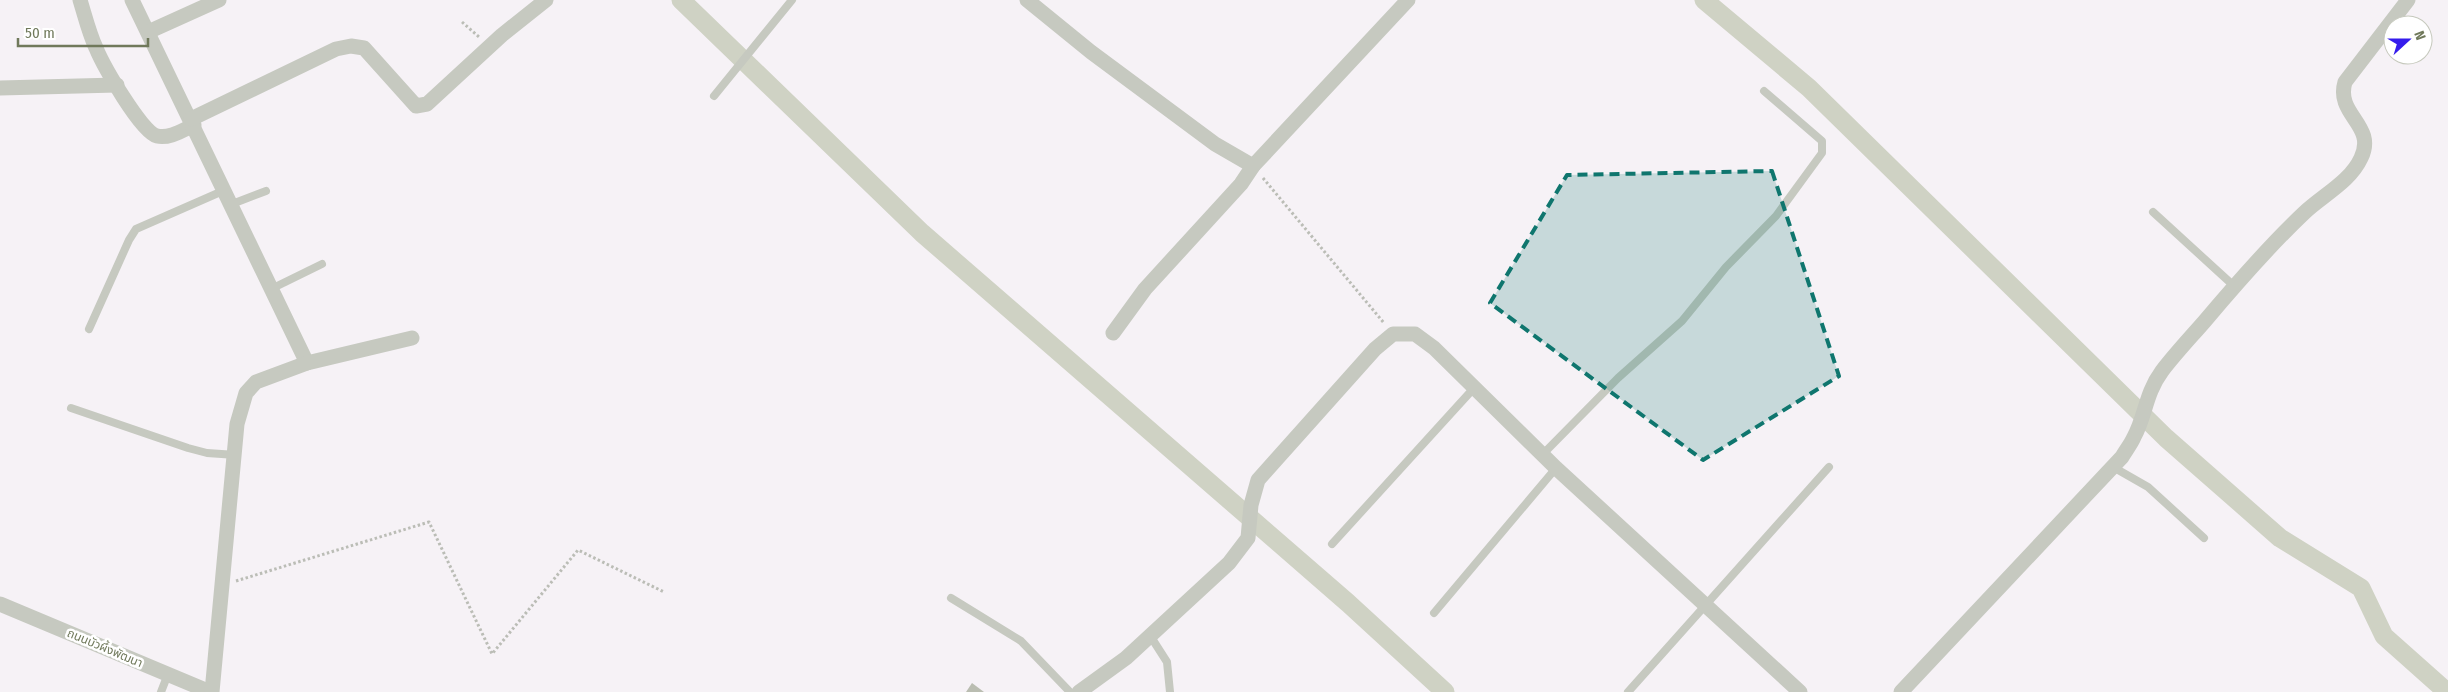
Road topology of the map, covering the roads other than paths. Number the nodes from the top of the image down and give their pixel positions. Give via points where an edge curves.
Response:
1 (80, 0) edge
2 (132, 0) edge
3 (219, 0) edge
4 (546, 0) edge
5 (792, 0) edge
6 (1027, 0) edge
7 (1408, 0) edge
8 (2408, 0) edge
9 (148, 32) junction
10 (117, 86) junction
11 (0, 88) edge
12 (1764, 91) dead end
13 (714, 96) dead end
14 (193, 122) junction
15 (1253, 166) junction
16 (266, 191) dead end
17 (228, 197) junction
18 (2153, 212) dead end
19 (322, 264) dead end
20 (2234, 286) junction
21 (271, 289) junction
22 (89, 329) dead end
23 (1113, 333) dead end
24 (412, 338) dead end
25 (307, 362) junction
26 (1474, 388) junction
27 (72, 408) dead end
28 (236, 455) junction
29 (1542, 455) junction
30 (1829, 467) dead end
31 (1556, 468) junction
32 (2113, 468) junction
33 (2204, 538) dead end
34 (1332, 544) dead end
35 (951, 598) dead end
36 (0, 604) edge
37 (1705, 607) junction
38 (1434, 613) dead end
39 (1151, 637) junction
40 (168, 674) junction
41 (161, 692) edge
42 (211, 692) edge
43 (1070, 692) edge
44 (1079, 692) edge
45 (1170, 692) edge
46 (1628, 692) edge
47 (1800, 692) edge
48 (1901, 692) edge

1 - 10 street via 96,48
2 - 9 street
3 - 9 street
4 - 14 street via 427,104 416,106 364,48 351,46 336,49
5 - 13 lane
6 - 15 street via 1091,52 1216,144
7 - 15 street
8 - 20 street via 2345,82 2342,92 2343,101 2363,131 2365,144 2361,158 2347,178 2305,211
9 - 14 street
10 - 11 street
10 - 14 street via 152,133 159,136 172,134
12 - 29 lane via 1822,141 1822,153 1776,216 1726,267 1682,321 1618,378
14 - 17 street
15 - 23 street via 1241,184 1145,289
16 - 17 lane
17 - 21 street
17 - 22 lane via 136,229
18 - 20 lane
19 - 21 lane
20 - 32 street via 2162,371 2146,401 2135,437
21 - 25 street
24 - 25 street
25 - 28 street via 256,382 249,388 237,424
26 - 29 street
26 - 34 lane
26 - 39 street via 1434,348 1415,334 1393,334 1375,349 1258,480 1251,505 1248,538 1229,563
27 - 28 lane via 207,454
28 - 42 street
29 - 31 street
30 - 37 lane
31 - 37 street
31 - 38 lane
32 - 33 lane via 2148,487
32 - 48 street
35 - 43 lane via 1022,641
36 - 40 street, ถนนบัวผึ้งพัฒนา
37 - 46 lane
37 - 47 street
39 - 44 street
39 - 45 lane via 1166,662
40 - 41 lane
40 - 42 street, ถนนบัวผึ้งพัฒนา

